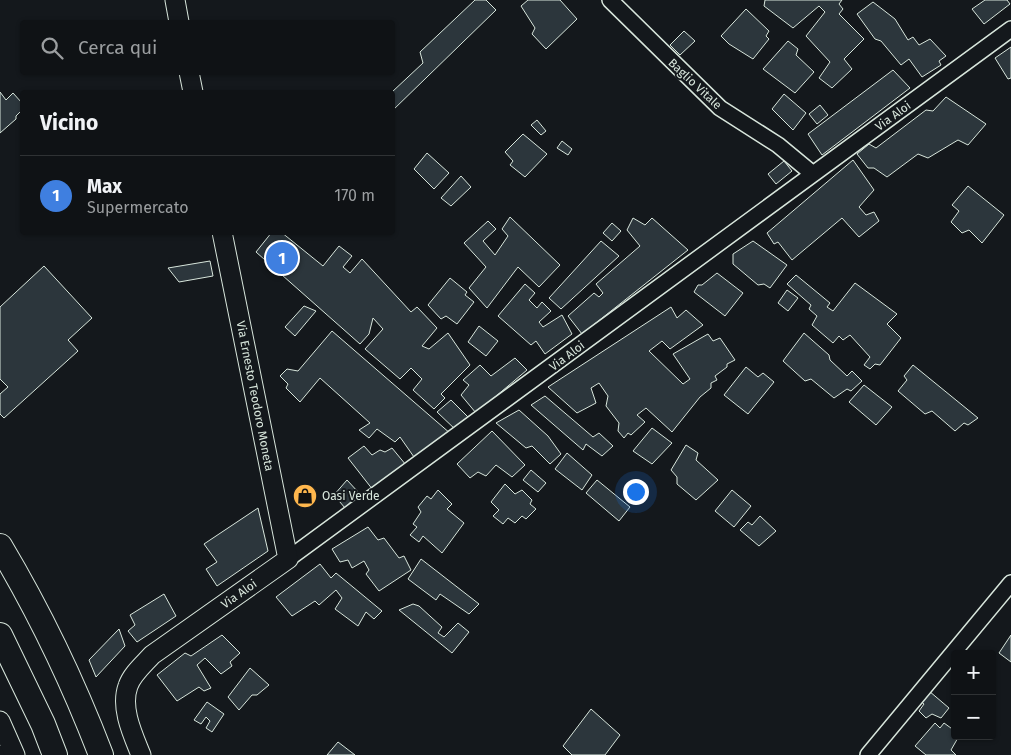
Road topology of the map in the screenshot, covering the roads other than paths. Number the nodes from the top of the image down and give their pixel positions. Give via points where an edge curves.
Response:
1 (175, 0) edge
2 (610, 0) edge
3 (179, 20) edge
4 (1011, 29) edge
5 (190, 75) edge
6 (193, 90) edge
7 (813, 174) junction
8 (223, 235) edge
9 (0, 546) edge
10 (288, 559) junction
11 (1011, 583) edge
12 (0, 636) edge
13 (0, 721) edge
14 (9, 752) edge
15 (55, 755) edge
16 (101, 755) edge
17 (141, 755) edge
18 (868, 755) edge

1 - 3 street
2 - 7 street, Baglio Vitale via 720,108 778,145
4 - 7 street, Via Aloi
5 - 6 street
7 - 10 street, Via Aloi
8 - 10 street, Via Ernesto Teodoro Moneta
9 - 16 main road via 38,612 79,698
10 - 17 street, Via Aloi via 152,654 136,672 128,686 126,705 129,724
11 - 18 street
12 - 15 main road
13 - 14 street

